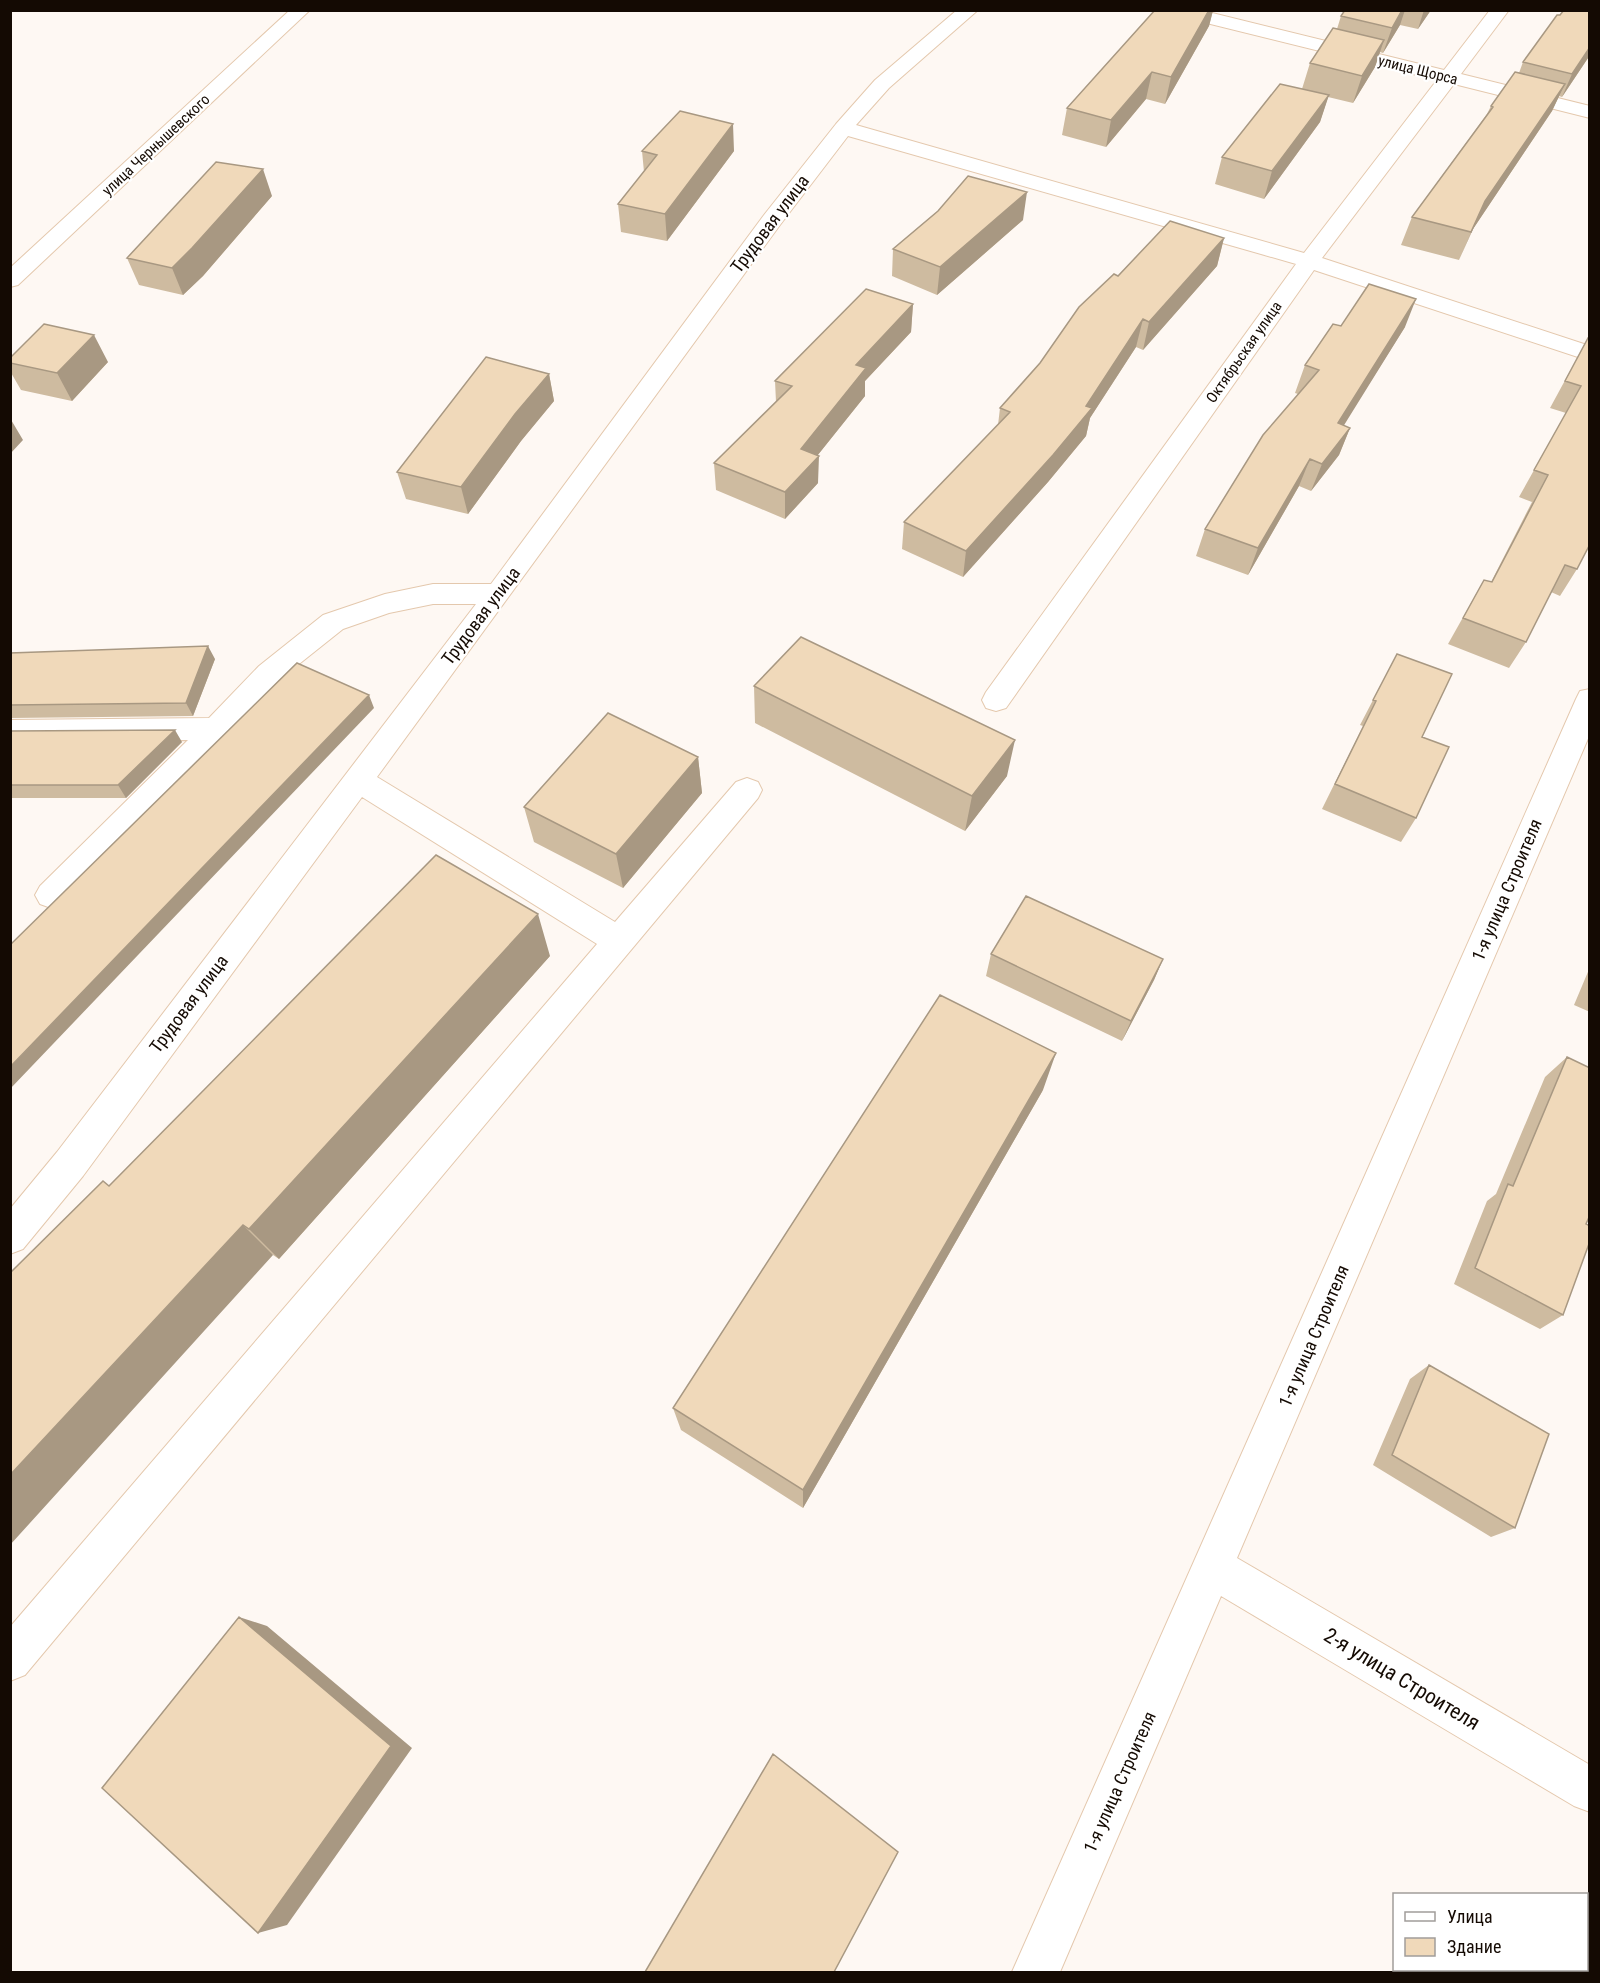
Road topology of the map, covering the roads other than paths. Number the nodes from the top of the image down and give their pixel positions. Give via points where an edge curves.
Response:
1 (301, 10) edge
2 (969, 10) edge
3 (1176, 10) edge
4 (1500, 10) edge
5 (1449, 77) junction
6 (1590, 112) edge
7 (843, 128) junction
8 (1309, 261) junction
9 (10, 280) edge
10 (1590, 354) edge
11 (498, 594) junction
12 (1590, 699) edge
13 (996, 700) dead end
14 (215, 729) junction
15 (10, 731) edge
16 (358, 780) junction
17 (747, 790) dead end
18 (51, 896) dead end
19 (619, 941) junction
20 (10, 1237) edge
21 (1214, 1568) junction
22 (10, 1660) edge
23 (1590, 1791) edge
24 (1036, 1972) edge

1 - 9 street, улица Чернышевского
2 - 7 street, Трудовая улица via 882,84
3 - 5 street, улица Щорса
4 - 5 street, Октябрьская улица
5 - 6 street, улица Щорса
5 - 8 street, Октябрьская улица
7 - 8 street
7 - 11 street, Трудовая улица
8 - 10 street
8 - 13 street, Октябрьская улица
11 - 14 street via 433,594 385,604 333,622 269,673
11 - 16 street, Трудовая улица
12 - 21 street, 1-я улица Строителя
14 - 15 street
14 - 18 street
16 - 19 street
16 - 20 street, Трудовая улица via 70,1164
17 - 19 street
19 - 22 street
21 - 23 street, 2-я улица Строителя
21 - 24 street, 1-я улица Строителя

